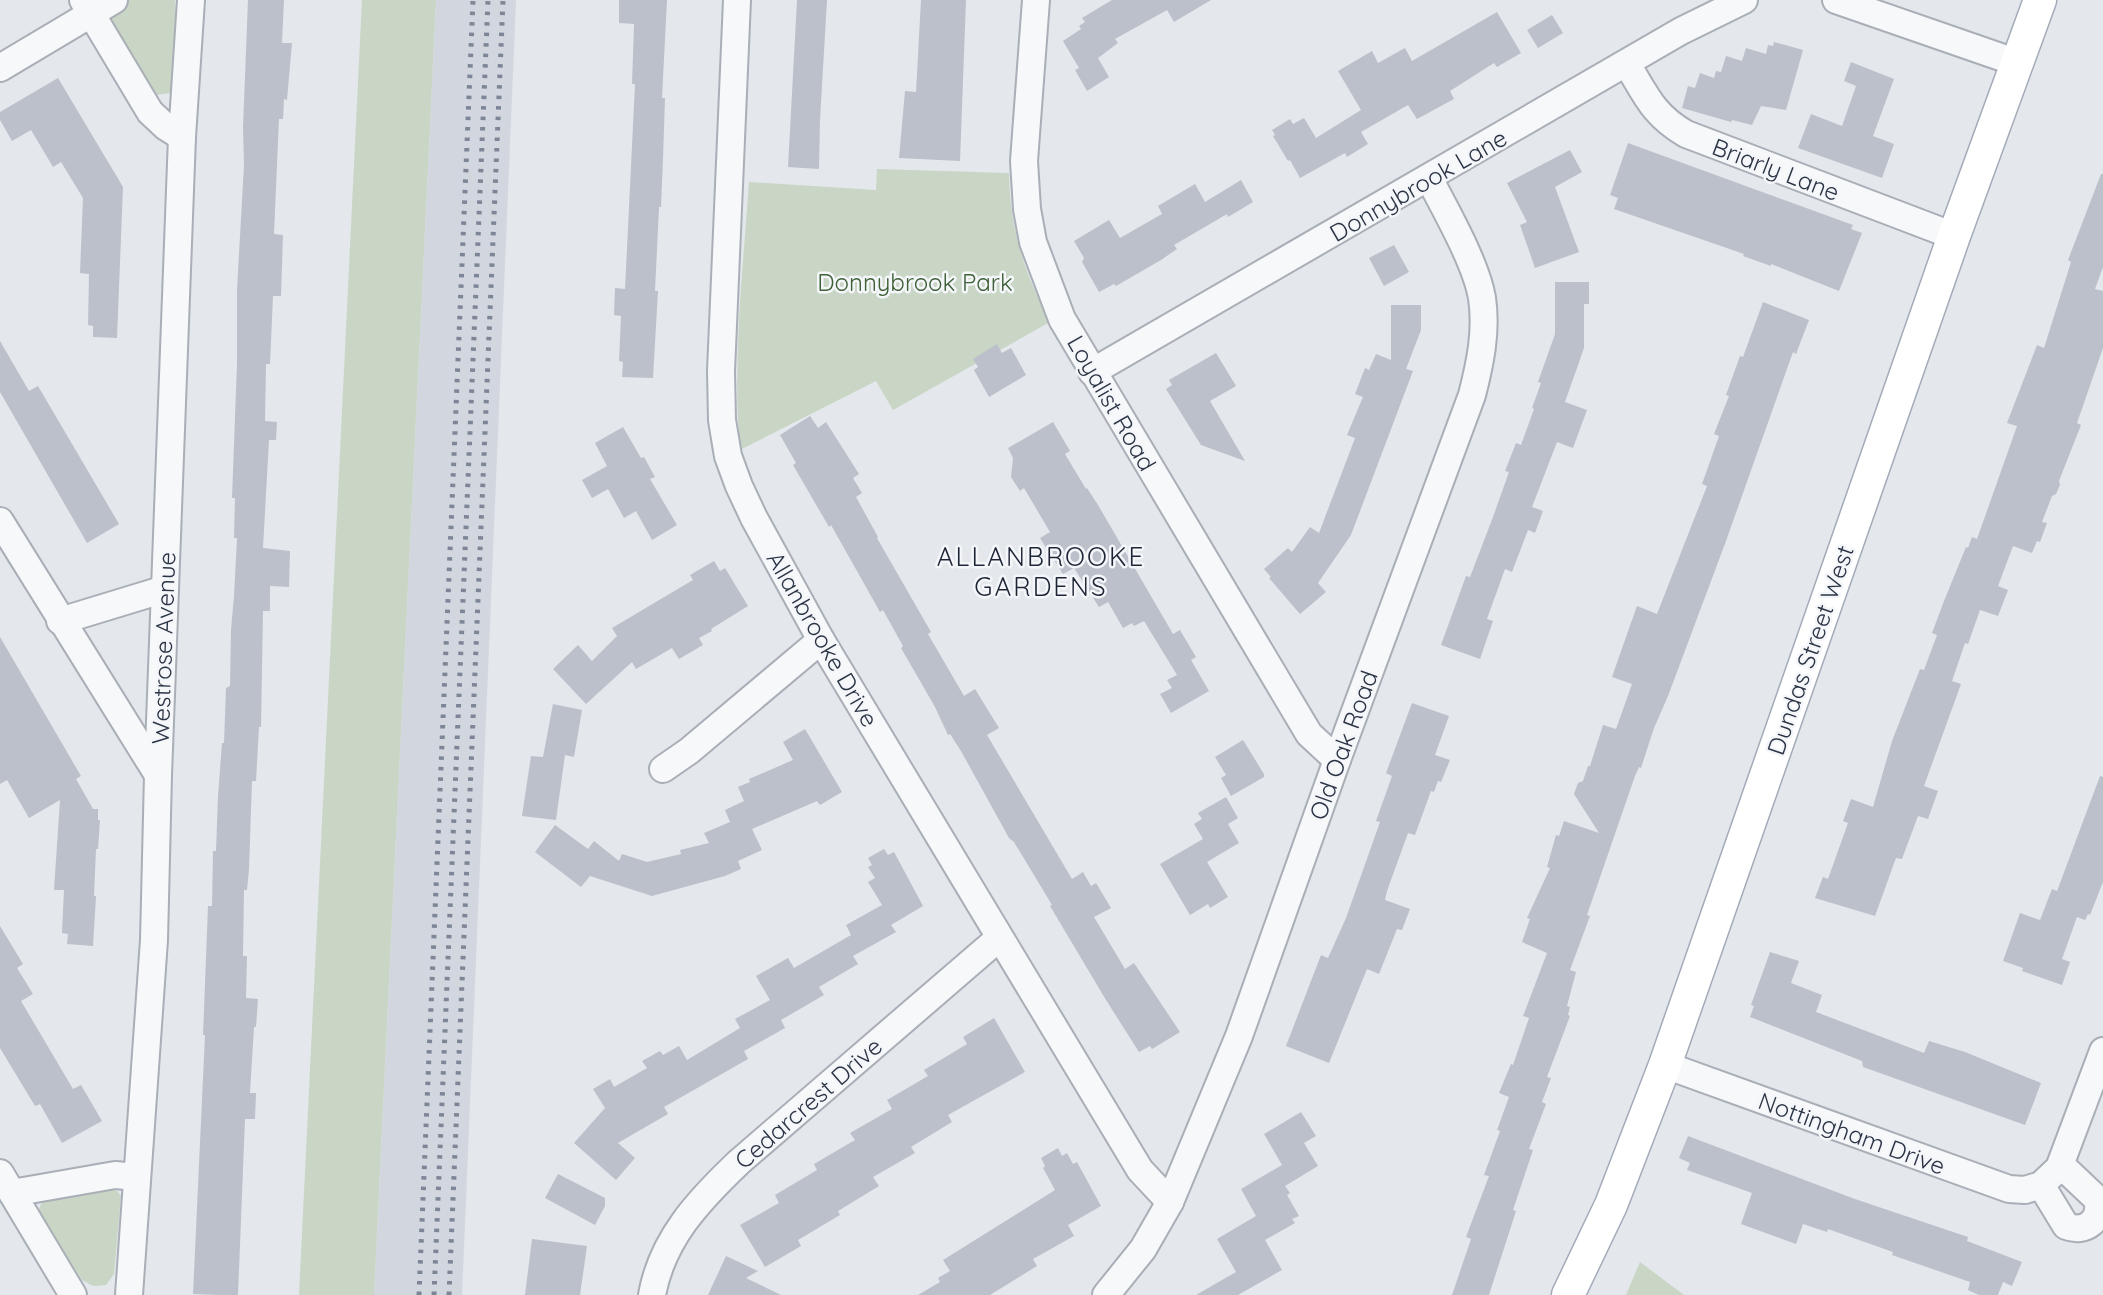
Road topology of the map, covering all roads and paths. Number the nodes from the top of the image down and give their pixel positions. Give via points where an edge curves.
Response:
1 (114, 0) edge
2 (191, 0) edge
3 (737, 0) edge
4 (1036, 0) edge
5 (1744, 0) edge
6 (1836, 0) edge
7 (2040, 0) edge
8 (87, 7) edge
9 (2015, 62) junction
10 (1627, 64) junction
11 (0, 68) edge
12 (182, 137) junction
13 (1429, 178) junction
14 (1954, 236) junction
15 (1092, 372) junction
16 (0, 522) edge
17 (165, 589) junction
18 (60, 621) junction
19 (821, 640) junction
20 (1337, 760) junction
21 (663, 769) dead end
22 (158, 775) junction
23 (999, 938) junction
24 (2103, 1051) edge
25 (1665, 1065) junction
26 (2061, 1165) junction
27 (137, 1177) junction
28 (6, 1183) edge
29 (2041, 1185) junction
30 (1170, 1202) junction
31 (73, 1295) edge
32 (129, 1295) edge
33 (652, 1295) edge
34 (1106, 1295) edge
35 (1568, 1295) edge

1 - 8 street
2 - 12 street, Westrose Avenue
3 - 19 street, Allanbrooke Drive via 722,420 739,486
4 - 15 street, Loyalist Road via 1024,161 1027,209 1051,293
5 - 10 street, Donnybrook Lane
6 - 9 street
7 - 9 main road, Dundas Street West
8 - 11 street
8 - 12 street via 150,112
9 - 14 main road, Dundas Street West
10 - 13 street, Donnybrook Lane
10 - 14 street, Briarly Lane via 1655,111 1686,134
12 - 17 street, Westrose Avenue
13 - 15 street, Donnybrook Lane
13 - 20 street, Old Oak Road via 1482,298 1481,359 1472,395
14 - 25 main road, Dundas Street West
15 - 20 street, Loyalist Road via 1308,734
16 - 18 street
17 - 18 street
17 - 22 street, Westrose Avenue
18 - 22 street
19 - 21 street
19 - 23 street, Allanbrooke Drive
20 - 30 street, Old Oak Road via 1239,1037
22 - 27 street, Westrose Avenue via 154,940
23 - 30 street, Allanbrooke Drive via 1140,1170
23 - 33 street, Cedarcrest Drive via 701,1198 670,1244
24 - 26 street
25 - 29 street, Nottingham Drive via 2008,1189
25 - 35 main road, Dundas Street West via 1611,1205
26 - 29 street
26 - 29 street via 2095,1196 2099,1208 2091,1224 2074,1229 2062,1223
27 - 28 street
27 - 32 street, Westrose Avenue
28 - 31 street
30 - 34 street, Old Oak Road via 1143,1250

